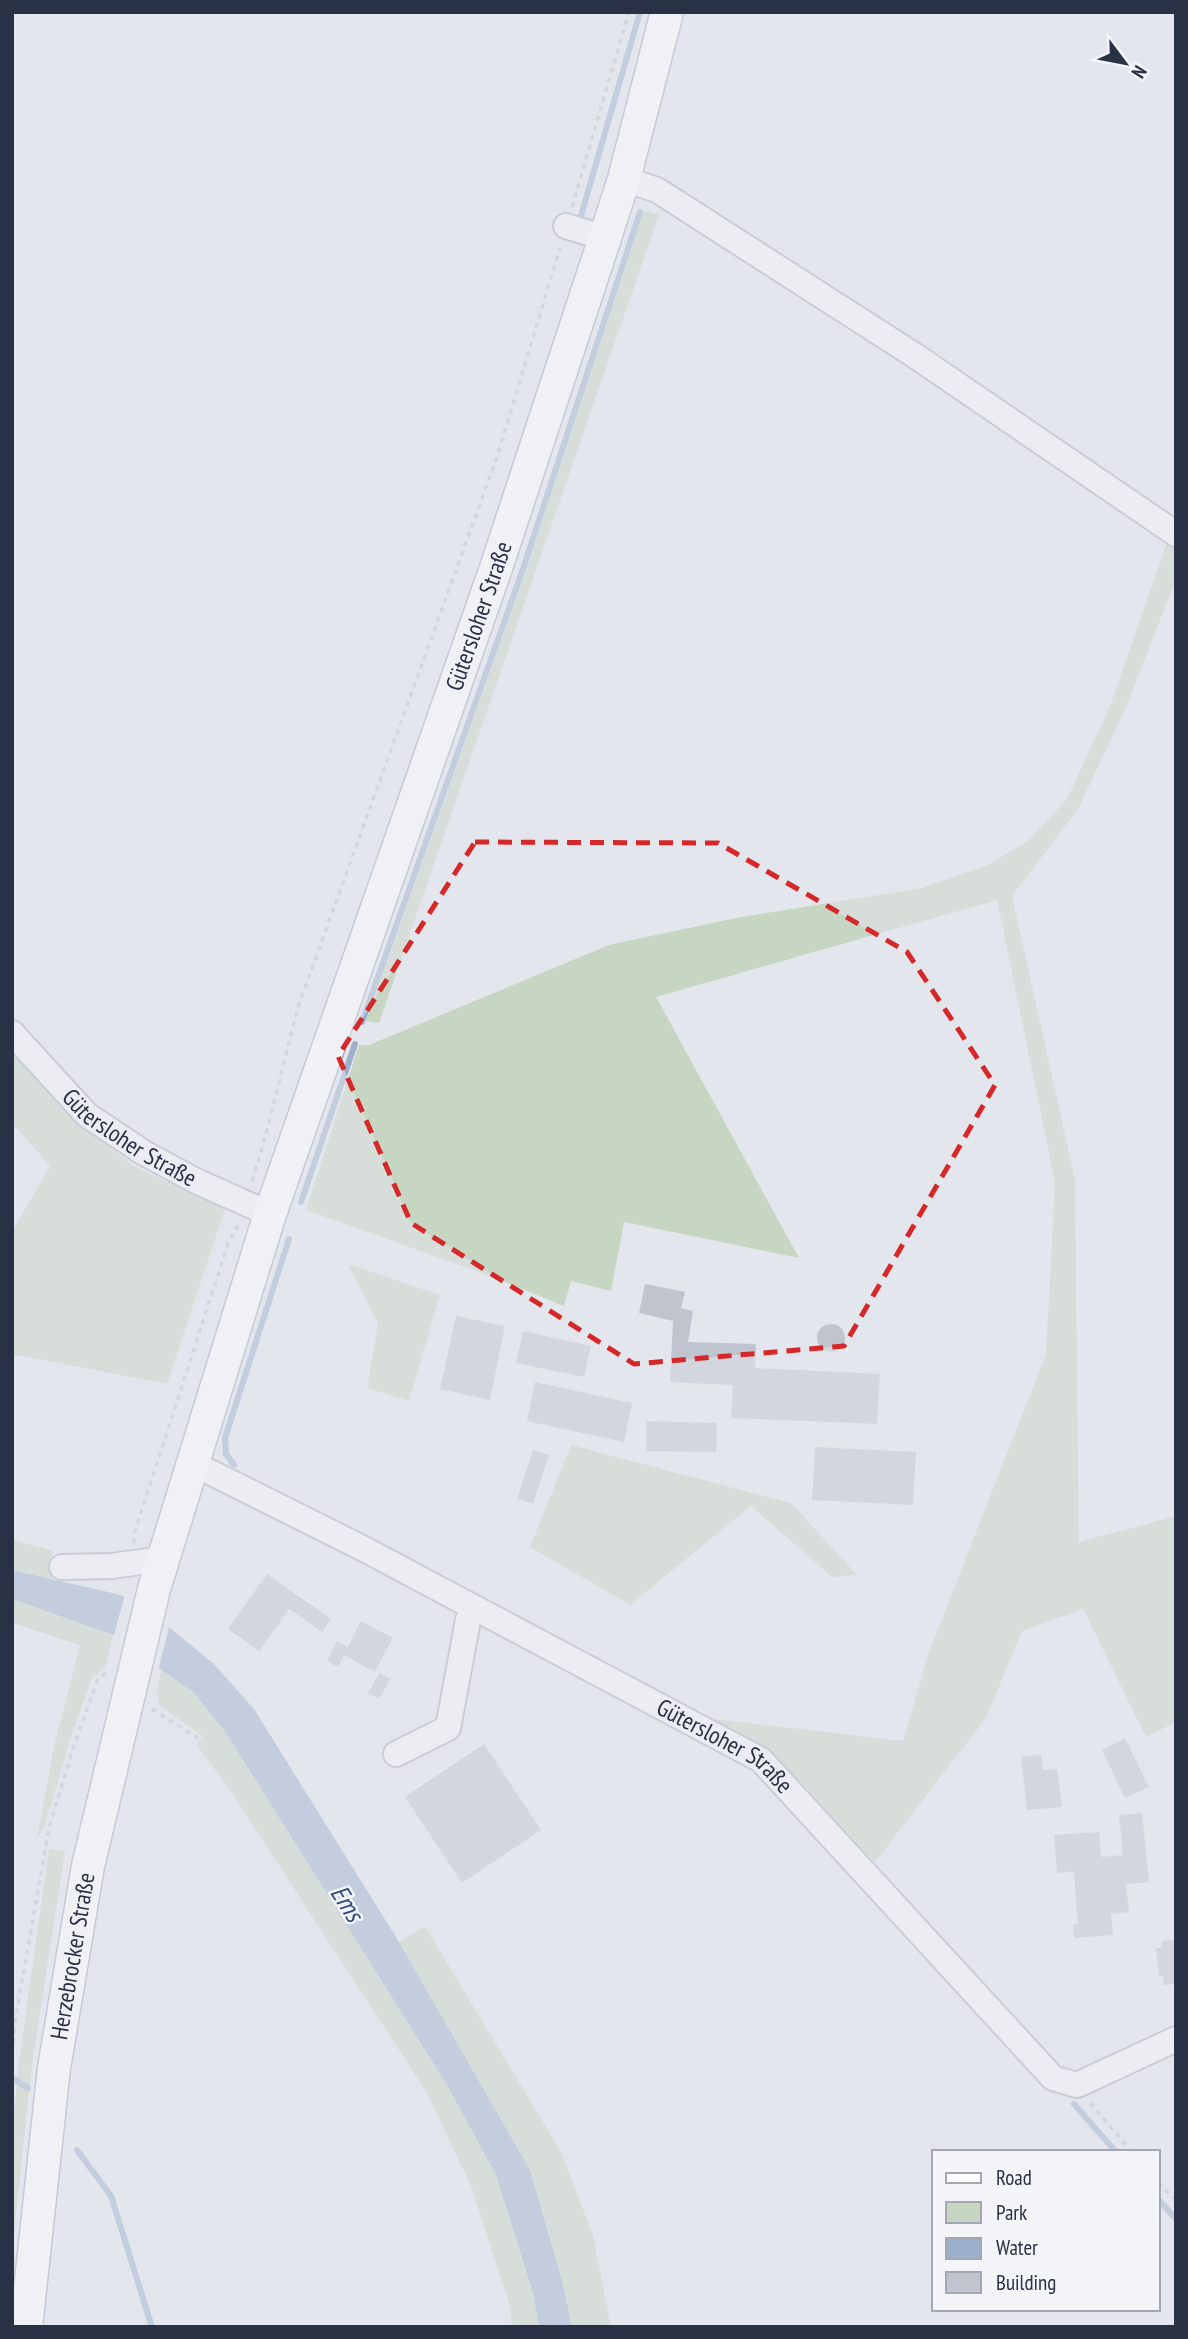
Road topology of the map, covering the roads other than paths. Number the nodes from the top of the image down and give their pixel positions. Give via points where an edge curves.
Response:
1 (667, 12) edge
2 (624, 179) junction
3 (566, 226) road end
4 (605, 238) junction
5 (1176, 534) edge
6 (12, 1033) edge
7 (258, 1209) junction
8 (192, 1464) junction
9 (149, 1561) junction
10 (62, 1567) dead end
11 (154, 1589) joint
12 (474, 1609) junction
13 (396, 1754) dead end
14 (1176, 2039) edge
15 (26, 2327) edge

1 - 2 main road, Gütersloher Straße
2 - 4 main road, Gütersloher Straße
2 - 5 street via 657,190 914,355
3 - 4 street
4 - 7 main road, Gütersloher Straße via 497,565
6 - 7 street, Gütersloher Straße via 87,1115 144,1153
7 - 8 main road, Gütersloher Straße
8 - 9 main road, Gütersloher Straße
8 - 12 street, Gütersloher Straße
9 - 10 street
9 - 11 main road, Gütersloher Straße
11 - 15 main road, Herzebrocker Straße via 124,1678 116,1744 88,1866 54,2068
12 - 13 street via 468,1620 448,1728
12 - 14 street, Gütersloher Straße via 761,1760 1053,2078 1077,2085

